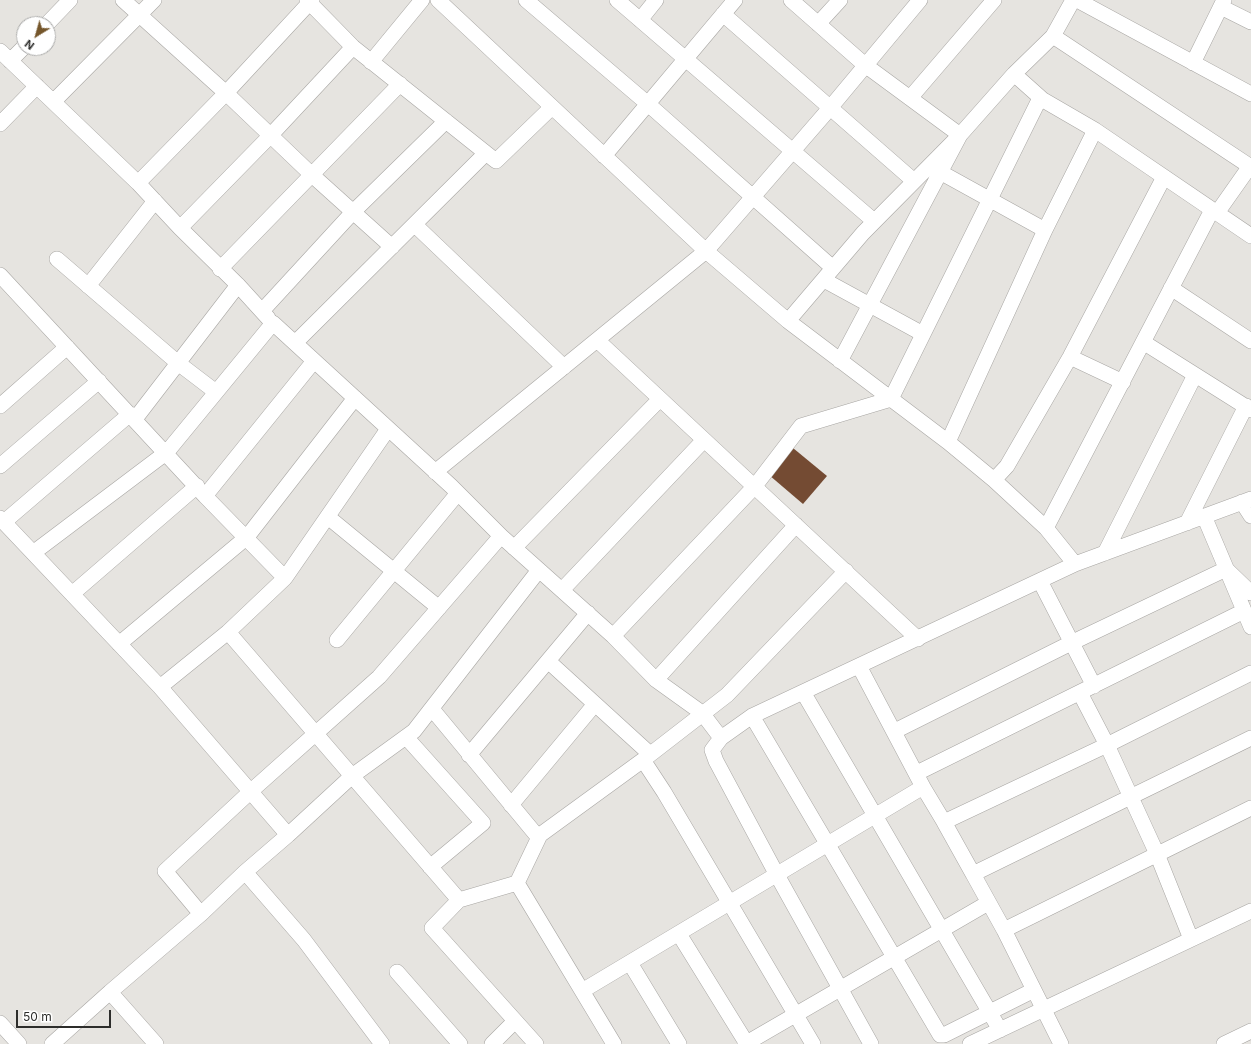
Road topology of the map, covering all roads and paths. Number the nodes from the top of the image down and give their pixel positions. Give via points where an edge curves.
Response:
1 (70, 0) edge
2 (123, 0) edge
3 (154, 0) edge
4 (422, 0) edge
5 (438, 0) edge
6 (526, 0) edge
7 (617, 0) edge
8 (656, 0) edge
9 (735, 0) edge
10 (791, 0) edge
11 (840, 0) edge
12 (920, 0) edge
13 (994, 0) edge
14 (310, 1) edge
15 (1079, 1) edge
16 (1222, 3) edge
17 (723, 14) junction
18 (139, 15) junction
19 (54, 16) edge
20 (640, 20) junction
21 (1251, 22) edge
22 (818, 24) junction
23 (1053, 36) junction
24 (353, 47) junction
25 (16, 51) edge
26 (5, 56) edge
27 (686, 58) junction
28 (371, 62) junction
29 (1193, 63) junction
30 (866, 65) junction
31 (1014, 74) junction
32 (400, 84) junction
33 (36, 86) junction
34 (226, 93) junction
35 (1251, 94) edge
36 (910, 98) junction
37 (1042, 99) junction
38 (54, 101) junction
39 (648, 104) junction
40 (552, 107) junction
41 (830, 108) junction
42 (446, 121) junction
43 (0, 124) edge
44 (1095, 130) junction
45 (960, 135) junction
46 (270, 136) junction
47 (792, 151) junction
48 (486, 153) junction
49 (604, 156) junction
50 (1251, 166) edge
51 (940, 172) junction
52 (312, 175) junction
53 (1164, 177) junction
54 (914, 181) junction
55 (138, 183) junction
56 (752, 197) junction
57 (990, 200) junction
58 (155, 201) junction
59 (353, 212) junction
60 (1215, 212) junction
61 (874, 221) junction
62 (415, 225) junction
63 (180, 228) junction
64 (1045, 230) junction
65 (1251, 236) edge
66 (392, 247) junction
67 (706, 251) junction
68 (57, 259) dead end
69 (220, 268) junction
70 (828, 274) junction
71 (0, 275) edge
72 (238, 285) junction
73 (88, 286) junction
74 (1171, 288) junction
75 (869, 305) junction
76 (262, 311) junction
77 (788, 321) junction
78 (273, 323) junction
79 (923, 334) junction
80 (597, 340) junction
81 (1251, 341) edge
82 (1143, 342) junction
83 (295, 343) junction
84 (67, 347) junction
85 (1070, 357) junction
86 (314, 360) junction
87 (840, 361) junction
88 (178, 363) junction
89 (564, 367) junction
90 (1195, 375) junction
91 (99, 381) junction
92 (1123, 382) junction
93 (216, 392) junction
94 (355, 398) junction
95 (660, 399) junction
96 (891, 399) junction
97 (0, 406) edge
98 (1248, 408) edge
99 (132, 417) junction
100 (388, 429) junction
101 (704, 440) junction
102 (948, 442) junction
103 (166, 452) junction
104 (0, 466) edge
105 (435, 472) junction
106 (994, 480) junction
107 (755, 486) junction
108 (201, 491) junction
109 (458, 493) junction
110 (1246, 500) edge
111 (1204, 516) junction
112 (1251, 516) edge
113 (328, 517) junction
114 (2, 520) edge
115 (1187, 523) junction
116 (796, 525) junction
117 (1046, 528) junction
118 (501, 536) junction
119 (247, 537) junction
120 (514, 548) junction
121 (33, 553) junction
122 (1105, 553) junction
123 (1075, 564) junction
124 (1226, 569) junction
125 (538, 570) junction
126 (393, 571) junction
127 (846, 571) junction
128 (285, 578) junction
129 (1040, 581) junction
130 (562, 590) junction
131 (1251, 593) edge
132 (72, 594) junction
133 (439, 608) junction
134 (1244, 611) junction
135 (588, 613) junction
136 (1251, 627) edge
137 (228, 632) junction
138 (613, 636) junction
139 (918, 639) junction
140 (337, 640) dead end
141 (1071, 643) junction
142 (119, 644) junction
143 (548, 662) junction
144 (859, 666) junction
145 (1251, 673) edge
146 (656, 680) junction
147 (160, 687) junction
148 (1087, 689) junction
149 (803, 692) junction
150 (595, 704) junction
151 (432, 709) junction
152 (702, 713) junction
153 (752, 716) junction
154 (895, 731) junction
155 (316, 734) junction
156 (406, 737) junction
157 (721, 738) junction
158 (1251, 738) edge
159 (1107, 745) junction
160 (469, 755) junction
161 (646, 757) junction
162 (917, 773) junction
163 (352, 776) junction
164 (923, 787) junction
165 (250, 792) junction
166 (1130, 798) junction
167 (511, 805) junction
168 (1251, 808) edge
169 (874, 816) junction
170 (944, 822) junction
171 (288, 836) junction
172 (538, 837) junction
173 (827, 844) junction
174 (1157, 854) junction
175 (430, 867) junction
176 (245, 872) junction
177 (973, 874) junction
178 (777, 875) junction
179 (517, 883) junction
180 (459, 900) junction
181 (988, 903) junction
182 (730, 904) junction
183 (1251, 911) edge
184 (201, 914) junction
185 (1004, 930) junction
186 (941, 931) junction
187 (679, 934) junction
188 (1191, 939) junction
189 (894, 957) junction
190 (630, 963) junction
191 (397, 972) dead end
192 (841, 988) junction
193 (1034, 990) junction
194 (582, 991) junction
195 (110, 992) junction
196 (1043, 1008) junction
197 (989, 1012) junction
198 (796, 1015) junction
199 (515, 1021) junction
200 (0, 1023) edge
201 (1000, 1030) junction
202 (1251, 1031) edge
203 (19, 1044) edge
204 (52, 1044) edge
205 (156, 1044) edge
206 (382, 1044) edge
207 (460, 1044) edge
208 (492, 1044) edge
209 (536, 1044) edge
210 (614, 1044) edge
211 (679, 1044) edge
212 (746, 1044) edge
213 (813, 1044) edge
214 (871, 1044) edge
215 (970, 1044) edge
216 (1061, 1044) edge
217 (1224, 1044) edge

1 - 19 street
2 - 18 street
3 - 18 street
4 - 28 street
5 - 40 street
6 - 39 street
7 - 20 street
8 - 20 street
9 - 17 street
10 - 22 street
11 - 22 street
12 - 30 street
13 - 36 street
14 - 24 street
14 - 34 street
15 - 23 street
15 - 29 street
16 - 21 street
16 - 29 street
17 - 27 street
17 - 41 street
18 - 34 street
18 - 38 street
20 - 27 street
22 - 30 street
23 - 31 street
23 - 50 street
24 - 28 street
24 - 46 street
25 - 26 street
26 - 33 street
27 - 39 street
27 - 47 street
28 - 32 street
29 - 35 street
30 - 36 street
30 - 41 street
31 - 37 street
31 - 45 street
32 - 42 street
32 - 52 street
33 - 38 street
33 - 43 street
34 - 46 street
34 - 55 street
36 - 45 street
37 - 44 street
37 - 57 street via 1036,104
38 - 55 street
39 - 49 street
39 - 56 street
40 - 48 street via 496,161
40 - 49 street
41 - 47 street
41 - 54 street
42 - 48 street
42 - 59 street
44 - 53 street
44 - 64 street
45 - 51 street
45 - 54 street
46 - 52 street
46 - 63 street
47 - 56 street
47 - 61 street
48 - 62 street
49 - 67 street
50 - 60 street
51 - 57 street
51 - 75 street
52 - 59 street
52 - 69 street
53 - 60 street
53 - 85 street
54 - 61 street
55 - 58 street
56 - 67 street
56 - 70 street
57 - 64 street
57 - 79 street
58 - 63 street
58 - 73 street
59 - 66 street
59 - 76 street
60 - 65 street
60 - 74 street
61 - 70 street
62 - 66 street
62 - 89 street
63 - 69 street
64 - 102 street
66 - 83 street
67 - 77 street
67 - 80 street
68 - 73 street
69 - 72 street
70 - 75 street
70 - 77 street
71 - 84 street
72 - 76 street
72 - 88 street
73 - 88 street
74 - 81 street
74 - 82 street
75 - 79 street
75 - 87 street
76 - 78 street
77 - 87 street
78 - 83 street
78 - 93 street
79 - 96 street
80 - 89 street
80 - 95 street
82 - 90 street
82 - 92 street
83 - 86 street
84 - 91 street
84 - 97 street
85 - 92 street
85 - 106 street via 1007,466
86 - 94 street
86 - 108 street
87 - 96 street
88 - 93 street
88 - 99 street
89 - 105 street
90 - 98 street
90 - 122 street
91 - 99 street
91 - 104 street
92 - 117 street
93 - 103 street
94 - 100 street
94 - 119 street
95 - 101 street
95 - 120 street
96 - 102 street
96 - 107 street via 801,426
98 - 115 street
99 - 103 street
99 - 114 street
100 - 105 street
100 - 113 street
101 - 107 street
101 - 130 street
102 - 106 street
103 - 108 street
103 - 121 street
105 - 109 street
106 - 117 street
107 - 116 street
107 - 138 street
108 - 119 street
108 - 132 street
109 - 118 street
109 - 126 street
110 - 111 street
110 - 112 street
111 - 115 street
111 - 124 street
113 - 126 street
113 - 128 street
114 - 121 street
115 - 122 street
116 - 127 street
116 - 146 street
117 - 123 street
118 - 120 street
118 - 133 street
119 - 128 street
119 - 142 street
120 - 125 street
121 - 132 street
122 - 123 street
123 - 129 street
124 - 131 street
124 - 134 street
124 - 141 street
125 - 130 street
125 - 151 street
126 - 133 street
126 - 140 street
127 - 139 street
127 - 152 street via 742,680
128 - 137 street
129 - 139 street
129 - 141 street
130 - 135 street
132 - 142 street
133 - 155 street via 380,677
134 - 136 street
134 - 148 street
135 - 138 street
135 - 143 street
137 - 147 street
137 - 155 street
138 - 146 street
139 - 144 street
141 - 148 street
141 - 154 street
142 - 147 street
143 - 150 street
143 - 160 street
144 - 149 street
144 - 154 street
145 - 159 street
146 - 152 street
147 - 165 street
148 - 159 street
148 - 162 street
149 - 153 street
149 - 169 street
150 - 161 street
150 - 167 street
151 - 156 street via 414,732
151 - 160 street
152 - 157 street
152 - 161 street
153 - 157 street
153 - 173 street
154 - 162 street
155 - 163 street
155 - 165 street
156 - 163 street
156 - 175 street via 483,823
157 - 178 street via 712,750 716,761
158 - 166 street
159 - 166 street
159 - 170 street
160 - 167 street
161 - 172 street
161 - 182 street
162 - 164 street
163 - 171 street
163 - 175 street
164 - 169 street
164 - 170 street
165 - 171 street
165 - 184 street via 165,872
166 - 174 street
166 - 177 street
167 - 172 street
168 - 174 street
169 - 173 street
169 - 186 street
170 - 177 street
171 - 176 street
172 - 179 street
173 - 178 street
173 - 189 street
174 - 185 street
174 - 188 street
175 - 180 street
176 - 184 street
176 - 206 street via 304,940
177 - 181 street
178 - 182 street
178 - 192 street
179 - 180 street
179 - 194 street
180 - 199 street via 432,928
181 - 185 street
181 - 186 street
182 - 187 street
182 - 198 street
183 - 188 street
184 - 195 street
185 - 193 street
186 - 189 street
186 - 197 street
187 - 190 street
187 - 212 street
188 - 196 street
189 - 192 street
189 - 197 street via 940,1035
190 - 194 street
190 - 211 street
191 - 207 street
192 - 198 street
192 - 214 street
193 - 196 street
193 - 197 street
194 - 210 street
195 - 204 street
195 - 205 street
196 - 201 street
196 - 216 street
197 - 201 street
198 - 212 street
198 - 213 street
199 - 208 street
199 - 209 street
200 - 203 street
201 - 215 street
202 - 217 street

